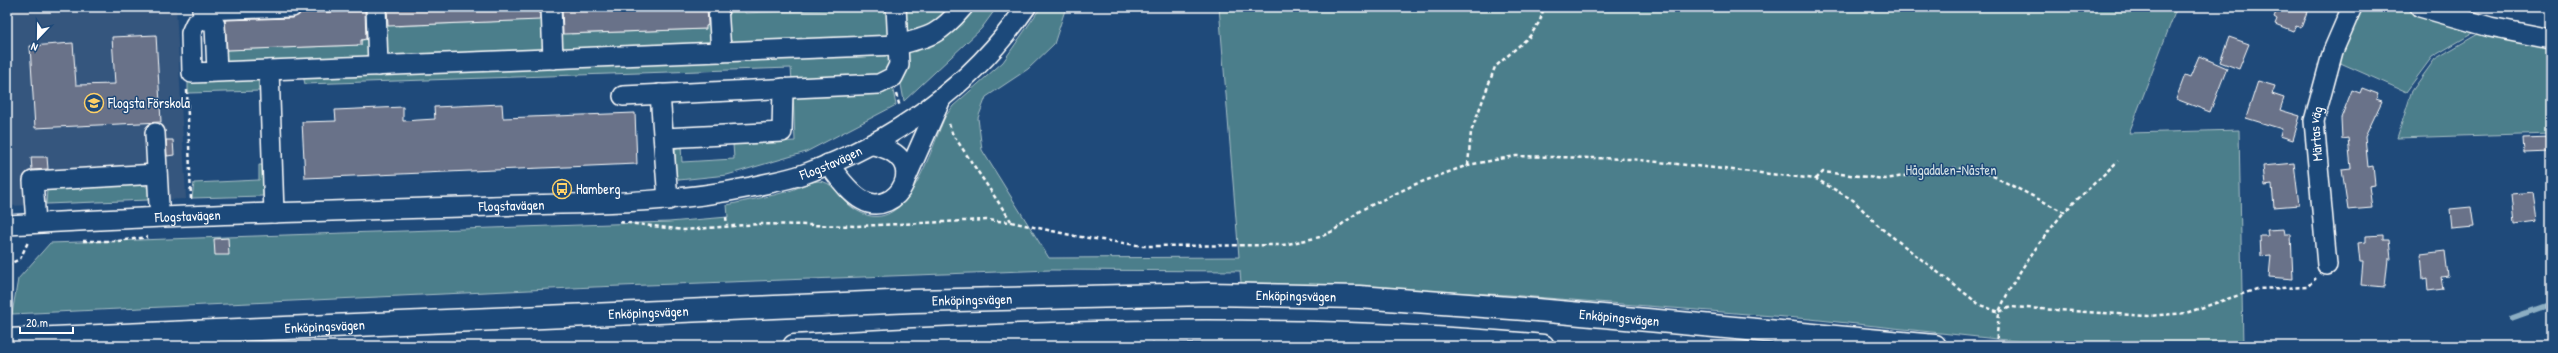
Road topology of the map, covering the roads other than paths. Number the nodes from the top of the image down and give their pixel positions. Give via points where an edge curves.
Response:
1 (292, 7) edge
2 (376, 7) edge
3 (551, 7) edge
4 (718, 7) edge
5 (896, 7) edge
6 (963, 7) edge
7 (1026, 7) edge
8 (2352, 7) edge
9 (2420, 7) edge
10 (202, 12) edge
11 (2551, 39) edge
12 (897, 45) junction
13 (721, 52) junction
14 (553, 59) junction
15 (378, 66) junction
16 (269, 70) junction
17 (217, 72) junction
18 (783, 88) junction
19 (660, 94) junction
20 (623, 96) dead end
21 (942, 98) junction
22 (155, 133) dead end
23 (664, 138) junction
24 (873, 144) junction
25 (828, 164) junction
26 (158, 174) junction
27 (906, 178) junction
28 (668, 200) junction
29 (159, 205) dead end
30 (274, 213) junction
31 (36, 223) junction
32 (7, 225) edge
33 (2327, 265) road end
34 (7, 340) edge
35 (794, 346) edge
36 (1543, 346) edge
37 (1935, 346) edge

1 - 10 street
2 - 15 street
3 - 14 street
4 - 13 street
5 - 12 street
6 - 12 street via 948,25 928,38
7 - 21 street, Flogstavägen via 988,54
8 - 33 street, Märtas väg via 2333,51 2314,122
9 - 11 street via 2490,27
10 - 17 street via 215,25
10 - 17 street via 191,33 192,73
12 - 13 street
12 - 18 street via 899,65 893,77 879,84
13 - 14 street
14 - 15 street
15 - 16 street
16 - 17 street
16 - 30 street
18 - 19 street
18 - 23 street via 782,132
19 - 20 street
19 - 23 street
21 - 24 street, Flogstavägen
21 - 27 street
22 - 26 street
23 - 28 street
24 - 25 street, Flogstavägen
24 - 27 street via 889,148 899,155 905,166
25 - 27 street via 851,191 874,205 889,202
25 - 28 street, Flogstavägen via 801,175 772,182 717,194
26 - 29 street
26 - 31 street via 33,181
28 - 30 street, Flogstavägen
30 - 31 street, Flogstavägen
31 - 32 street, Flogstavägen
34 - 37 main road, Enköpingsvägen via 913,301 1208,294 1359,297 1537,310
35 - 36 main road via 907,339 1196,332 1357,334

